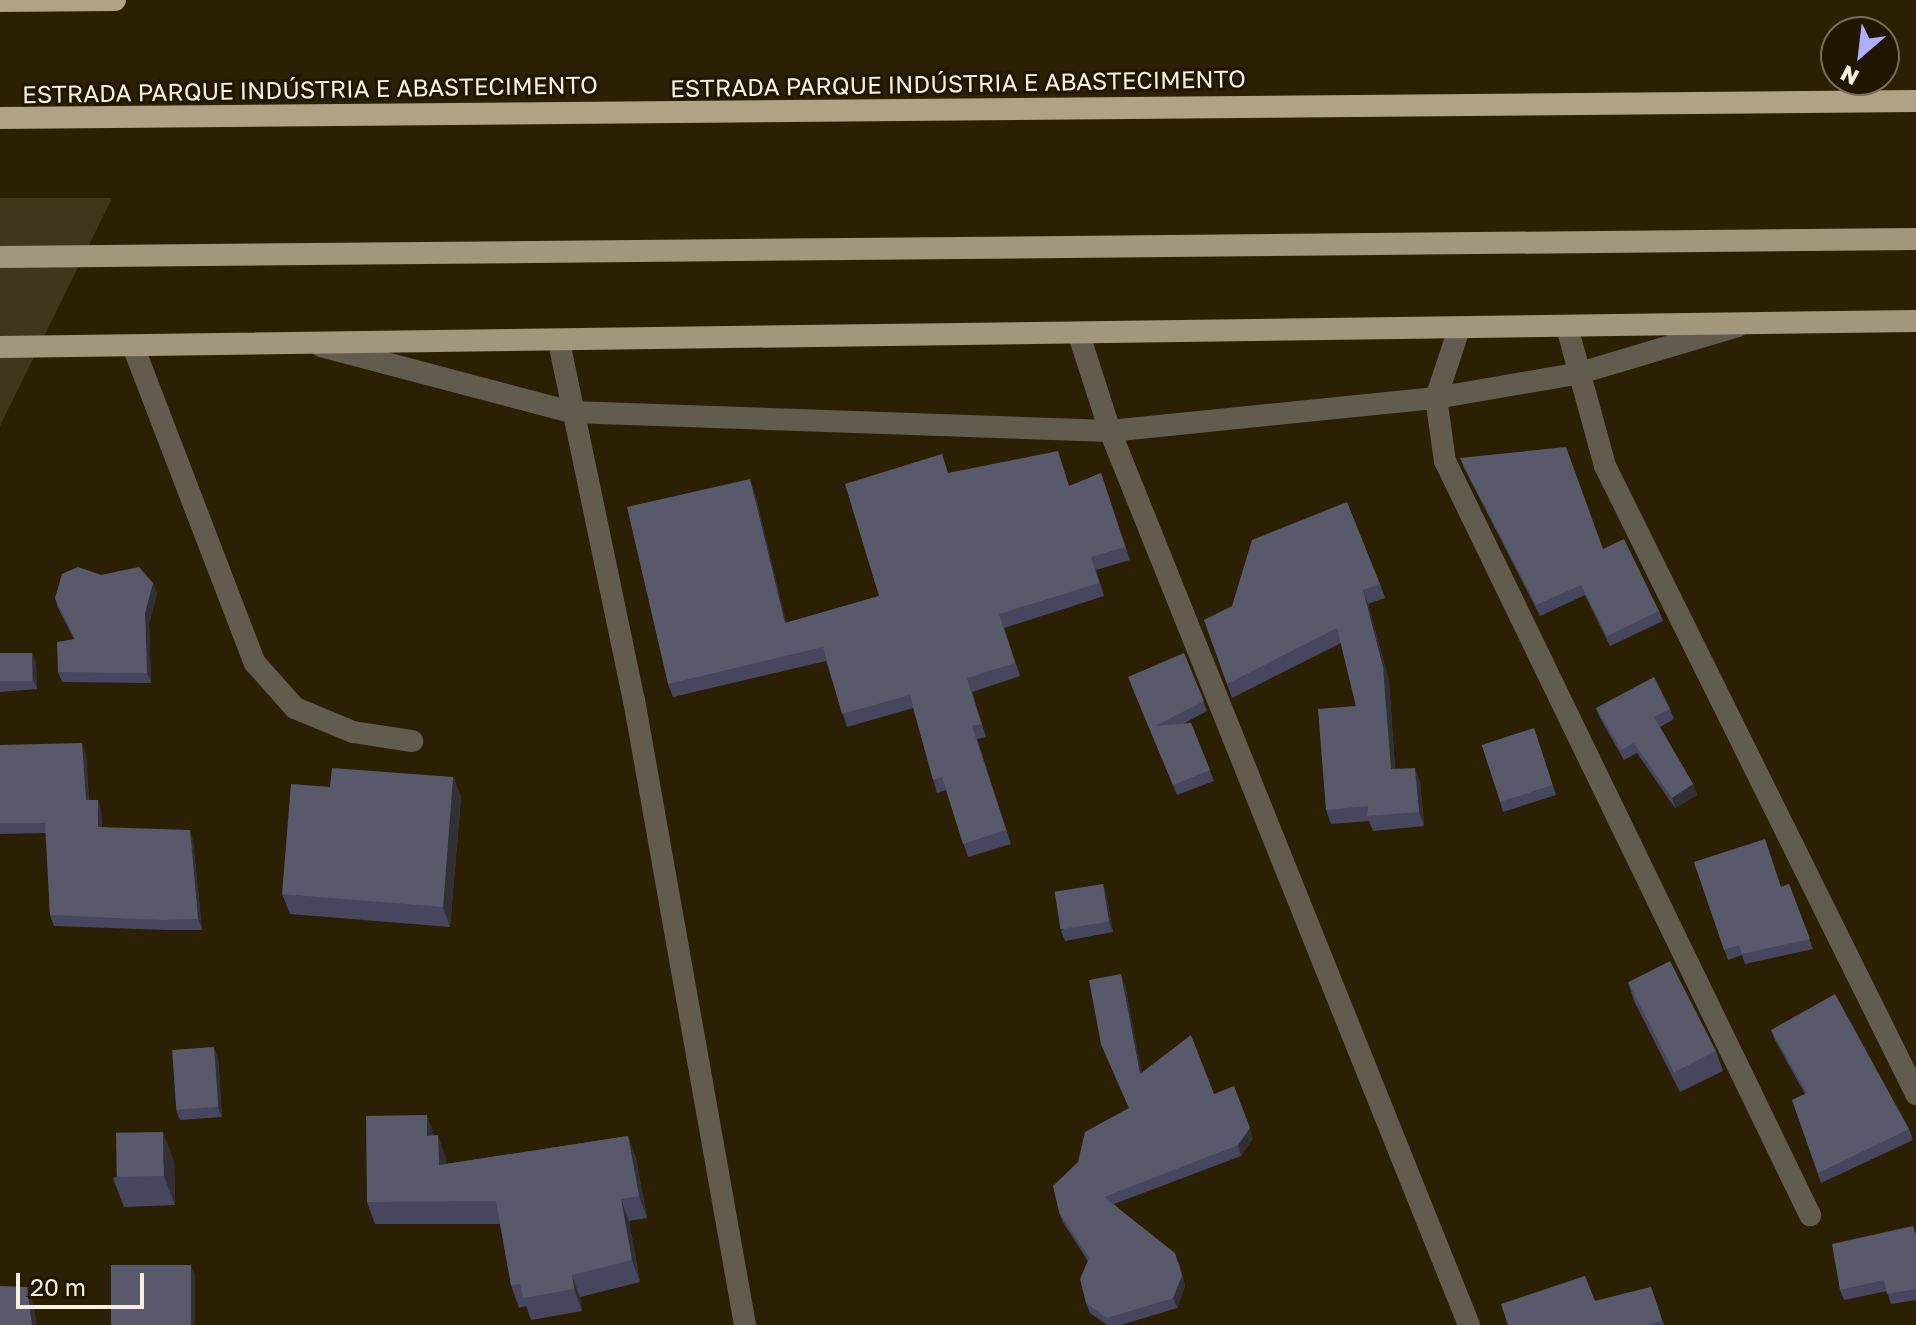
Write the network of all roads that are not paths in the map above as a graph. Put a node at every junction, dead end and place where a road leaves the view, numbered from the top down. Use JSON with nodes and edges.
{"nodes":[{"id":1,"x":115,"y":0,"type":"edge"},
{"id":2,"x":0,"y":1,"type":"edge"},
{"id":3,"x":1916,"y":101,"type":"edge"},
{"id":4,"x":0,"y":118,"type":"edge"},
{"id":5,"x":1916,"y":239,"type":"edge"},
{"id":6,"x":0,"y":257,"type":"edge"},
{"id":7,"x":1916,"y":321,"type":"edge"},
{"id":8,"x":1744,"y":324,"type":"junction"},
{"id":9,"x":1567,"y":327,"type":"junction"},
{"id":10,"x":1459,"y":329,"type":"junction"},
{"id":11,"x":1080,"y":338,"type":"junction"},
{"id":12,"x":559,"y":342,"type":"junction"},
{"id":13,"x":316,"y":344,"type":"junction"},
{"id":14,"x":133,"y":346,"type":"junction"},
{"id":15,"x":0,"y":347,"type":"edge"},
{"id":16,"x":1580,"y":373,"type":"junction"},
{"id":17,"x":1436,"y":398,"type":"junction"},
{"id":18,"x":571,"y":412,"type":"junction"},
{"id":19,"x":1110,"y":431,"type":"junction"},
{"id":20,"x":412,"y":741,"type":"dead end"},
{"id":21,"x":1916,"y":1094,"type":"edge"},
{"id":22,"x":1810,"y":1215,"type":"dead end"},
{"id":23,"x":745,"y":1325,"type":"edge"},
{"id":24,"x":1469,"y":1325,"type":"edge"}],
"edges":[{"from":1,"to":2,"type":"highway"},
{"from":3,"to":4,"type":"highway","name":"ESTRADA PARQUE INDÚSTRIA E ABASTECIMENTO"},
{"from":5,"to":6,"type":"main road"},
{"from":7,"to":8,"type":"main road"},
{"from":8,"to":9,"type":"main road"},
{"from":8,"to":16,"type":"street"},
{"from":9,"to":10,"type":"main road"},
{"from":9,"to":16,"type":"street"},
{"from":10,"to":11,"type":"main road"},
{"from":10,"to":17,"type":"street"},
{"from":11,"to":12,"type":"main road"},
{"from":11,"to":19,"type":"street"},
{"from":12,"to":13,"type":"main road"},
{"from":12,"to":18,"type":"street"},
{"from":13,"to":14,"type":"main road"},
{"from":13,"to":18,"type":"street"},
{"from":14,"to":15,"type":"main road"},
{"from":14,"to":20,"type":"street"},
{"from":16,"to":17,"type":"street"},
{"from":16,"to":21,"type":"street"},
{"from":17,"to":19,"type":"street"},
{"from":17,"to":22,"type":"street"},
{"from":18,"to":19,"type":"street"},
{"from":18,"to":23,"type":"street"},
{"from":19,"to":24,"type":"street"}]}
